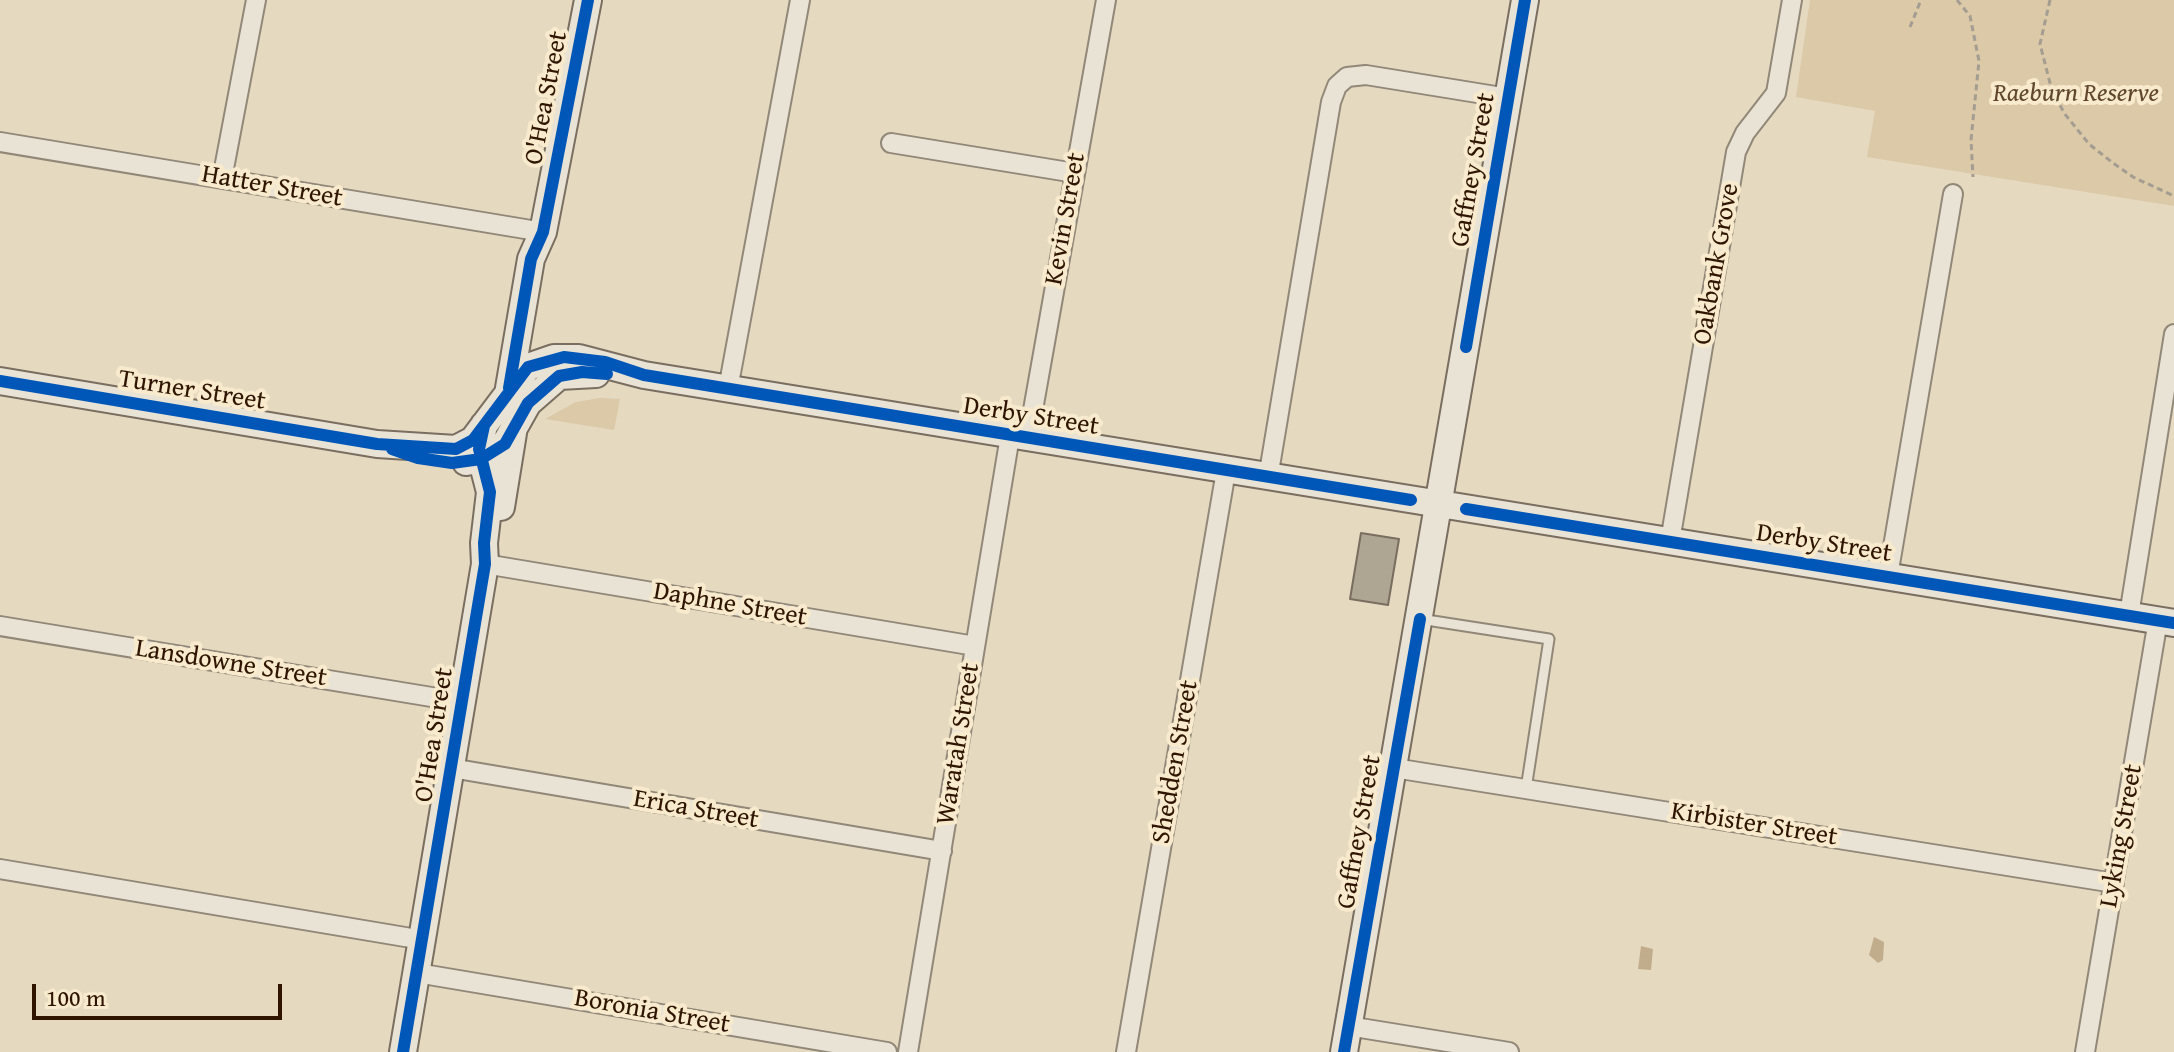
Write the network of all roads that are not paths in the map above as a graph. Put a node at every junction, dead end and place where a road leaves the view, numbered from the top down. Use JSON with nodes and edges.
{"nodes":[{"id":1,"x":256,"y":0,"type":"edge"},
{"id":2,"x":588,"y":0,"type":"edge"},
{"id":3,"x":800,"y":0,"type":"edge"},
{"id":4,"x":1106,"y":0,"type":"edge"},
{"id":5,"x":1525,"y":0,"type":"edge"},
{"id":6,"x":1792,"y":0,"type":"edge"},
{"id":7,"x":1508,"y":98,"type":"junction"},
{"id":8,"x":0,"y":142,"type":"edge"},
{"id":9,"x":891,"y":143,"type":"dead end"},
{"id":10,"x":1075,"y":173,"type":"junction"},
{"id":11,"x":222,"y":179,"type":"junction"},
{"id":12,"x":1953,"y":194,"type":"dead end"},
{"id":13,"x":543,"y":232,"type":"junction"},
{"id":14,"x":2174,"y":334,"type":"edge"},
{"id":15,"x":538,"y":361,"type":"junction"},
{"id":16,"x":644,"y":375,"type":"junction"},
{"id":17,"x":0,"y":381,"type":"edge"},
{"id":18,"x":728,"y":389,"type":"junction"},
{"id":19,"x":518,"y":398,"type":"junction"},
{"id":20,"x":484,"y":425,"type":"junction"},
{"id":21,"x":513,"y":433,"type":"junction"},
{"id":22,"x":1019,"y":437,"type":"junction"},
{"id":23,"x":377,"y":444,"type":"junction"},
{"id":24,"x":481,"y":459,"type":"junction"},
{"id":25,"x":1226,"y":471,"type":"junction"},
{"id":26,"x":1268,"y":478,"type":"junction"},
{"id":27,"x":1438,"y":505,"type":"junction"},
{"id":28,"x":1670,"y":541,"type":"junction"},
{"id":29,"x":485,"y":564,"type":"junction"},
{"id":30,"x":1888,"y":576,"type":"junction"},
{"id":31,"x":2129,"y":615,"type":"junction"},
{"id":32,"x":1420,"y":619,"type":"junction"},
{"id":33,"x":2166,"y":622,"type":"edge"},
{"id":34,"x":0,"y":626,"type":"edge"},
{"id":35,"x":975,"y":646,"type":"junction"},
{"id":36,"x":462,"y":702,"type":"junction"},
{"id":37,"x":451,"y":768,"type":"junction"},
{"id":38,"x":1394,"y":768,"type":"junction"},
{"id":39,"x":1526,"y":789,"type":"junction"},
{"id":40,"x":942,"y":851,"type":"junction"},
{"id":41,"x":0,"y":869,"type":"edge"},
{"id":42,"x":2114,"y":883,"type":"junction"},
{"id":43,"x":423,"y":940,"type":"junction"},
{"id":44,"x":417,"y":973,"type":"junction"},
{"id":45,"x":1346,"y":1039,"type":"edge"},
{"id":46,"x":403,"y":1052,"type":"edge"},
{"id":47,"x":887,"y":1052,"type":"edge"},
{"id":48,"x":908,"y":1052,"type":"edge"},
{"id":49,"x":1126,"y":1052,"type":"edge"},
{"id":50,"x":1509,"y":1052,"type":"edge"},
{"id":51,"x":2085,"y":1052,"type":"edge"}],
"edges":[{"from":1,"to":11,"type":"street"},
{"from":2,"to":13,"type":"street","name":"O'Hea Street"},
{"from":3,"to":18,"type":"street"},
{"from":4,"to":10,"type":"street","name":"Kevin Street"},
{"from":5,"to":7,"type":"street","name":"Gaffney Street"},
{"from":6,"to":28,"type":"street","name":"Oakbank Grove"},
{"from":7,"to":26,"type":"street"},
{"from":7,"to":27,"type":"street","name":"Gaffney Street"},
{"from":8,"to":11,"type":"street","name":"Hatter Street"},
{"from":9,"to":10,"type":"street"},
{"from":10,"to":22,"type":"street","name":"Kevin Street"},
{"from":11,"to":13,"type":"street","name":"Hatter Street"},
{"from":12,"to":30,"type":"street"},
{"from":13,"to":15,"type":"street","name":"O'Hea Street"},
{"from":13,"to":19,"type":"street","name":"O'Hea Street"},
{"from":14,"to":31,"type":"street"},
{"from":15,"to":16,"type":"street","name":"Derby Street"},
{"from":15,"to":19,"type":"street","name":"O'Hea Street"},
{"from":16,"to":18,"type":"street","name":"Derby Street"},
{"from":16,"to":19,"type":"street","name":"Derby Street"},
{"from":17,"to":23,"type":"street","name":"Turner Street"},
{"from":18,"to":22,"type":"street","name":"Derby Street"},
{"from":19,"to":20,"type":"street","name":"Turner Street"},
{"from":19,"to":21,"type":"street","name":"Derby Street"},
{"from":20,"to":23,"type":"street","name":"Turner Street"},
{"from":20,"to":24,"type":"street","name":"O'Hea Street"},
{"from":21,"to":24,"type":"street"},
{"from":21,"to":29,"type":"street","name":"O'Hea Street"},
{"from":22,"to":25,"type":"street","name":"Derby Street"},
{"from":22,"to":35,"type":"street","name":"Waratah Street"},
{"from":23,"to":24,"type":"street","name":"Turner Street"},
{"from":24,"to":29,"type":"street","name":"O'Hea Street"},
{"from":25,"to":26,"type":"street","name":"Derby Street"},
{"from":25,"to":49,"type":"street","name":"Shedden Street"},
{"from":26,"to":27,"type":"street","name":"Derby Street"},
{"from":27,"to":28,"type":"street","name":"Derby Street"},
{"from":27,"to":32,"type":"street","name":"Gaffney Street"},
{"from":28,"to":30,"type":"street","name":"Derby Street"},
{"from":29,"to":35,"type":"street","name":"Daphne Street"},
{"from":29,"to":36,"type":"street","name":"O'Hea Street"},
{"from":30,"to":31,"type":"street","name":"Derby Street"},
{"from":31,"to":33,"type":"street","name":"Derby Street"},
{"from":32,"to":38,"type":"street","name":"Gaffney Street"},
{"from":32,"to":39,"type":"lane"},
{"from":33,"to":42,"type":"street","name":"Lyking Street"},
{"from":34,"to":36,"type":"street","name":"Lansdowne Street"},
{"from":35,"to":40,"type":"street","name":"Waratah Street"},
{"from":36,"to":37,"type":"street","name":"O'Hea Street"},
{"from":37,"to":40,"type":"street","name":"Erica Street"},
{"from":37,"to":43,"type":"street","name":"O'Hea Street"},
{"from":38,"to":39,"type":"street","name":"Kirbister Street"},
{"from":38,"to":45,"type":"street","name":"Gaffney Street"},
{"from":39,"to":42,"type":"street","name":"Kirbister Street"},
{"from":40,"to":48,"type":"street","name":"Waratah Street"},
{"from":41,"to":43,"type":"street"},
{"from":42,"to":51,"type":"street","name":"Lyking Street"},
{"from":43,"to":44,"type":"street","name":"O'Hea Street"},
{"from":44,"to":46,"type":"street","name":"O'Hea Street"},
{"from":44,"to":47,"type":"street","name":"Boronia Street"},
{"from":45,"to":50,"type":"street"}]}
